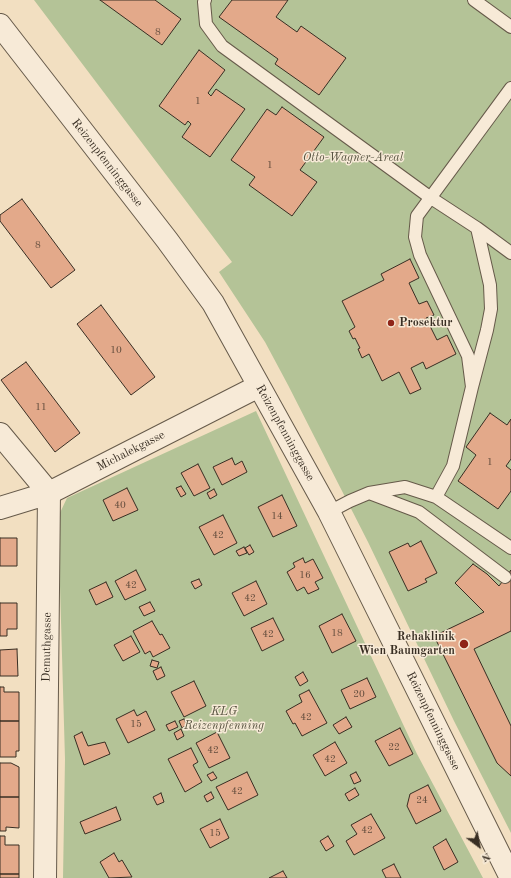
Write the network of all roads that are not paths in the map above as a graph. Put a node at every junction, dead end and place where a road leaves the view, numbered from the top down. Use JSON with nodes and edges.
{"nodes":[{"id":1,"x":206,"y":0,"type":"edge"},
{"id":2,"x":474,"y":0,"type":"edge"},
{"id":3,"x":0,"y":25,"type":"edge"},
{"id":4,"x":511,"y":27,"type":"edge"},
{"id":5,"x":511,"y":88,"type":"edge"},
{"id":6,"x":432,"y":198,"type":"junction"},
{"id":7,"x":477,"y":228,"type":"junction"},
{"id":8,"x":511,"y":253,"type":"edge"},
{"id":9,"x":259,"y":386,"type":"junction"},
{"id":10,"x":472,"y":387,"type":"junction"},
{"id":11,"x":0,"y":434,"type":"edge"},
{"id":12,"x":49,"y":493,"type":"junction"},
{"id":13,"x":369,"y":493,"type":"junction"},
{"id":14,"x":436,"y":497,"type":"junction"},
{"id":15,"x":0,"y":508,"type":"edge"},
{"id":16,"x":329,"y":512,"type":"junction"},
{"id":17,"x":511,"y":548,"type":"edge"},
{"id":18,"x":505,"y":577,"type":"dead end"},
{"id":19,"x":45,"y":878,"type":"edge"},
{"id":20,"x":511,"y":878,"type":"edge"}],
"edges":[{"from":1,"to":6,"type":"lane"},
{"from":2,"to":4,"type":"lane"},
{"from":3,"to":9,"type":"street","name":"Reizenpfenninggasse"},
{"from":5,"to":6,"type":"lane"},
{"from":6,"to":7,"type":"lane"},
{"from":6,"to":10,"type":"lane"},
{"from":7,"to":8,"type":"lane"},
{"from":7,"to":10,"type":"lane"},
{"from":9,"to":12,"type":"street","name":"Michalekgasse"},
{"from":9,"to":16,"type":"street","name":"Reizenpfenninggasse"},
{"from":10,"to":14,"type":"lane"},
{"from":11,"to":12,"type":"street"},
{"from":12,"to":15,"type":"street","name":"Michalekgasse"},
{"from":12,"to":19,"type":"street","name":"Demuthgasse"},
{"from":13,"to":14,"type":"lane"},
{"from":13,"to":16,"type":"lane"},
{"from":13,"to":18,"type":"lane"},
{"from":14,"to":17,"type":"lane"},
{"from":16,"to":20,"type":"street","name":"Reizenpfenninggasse"}]}
